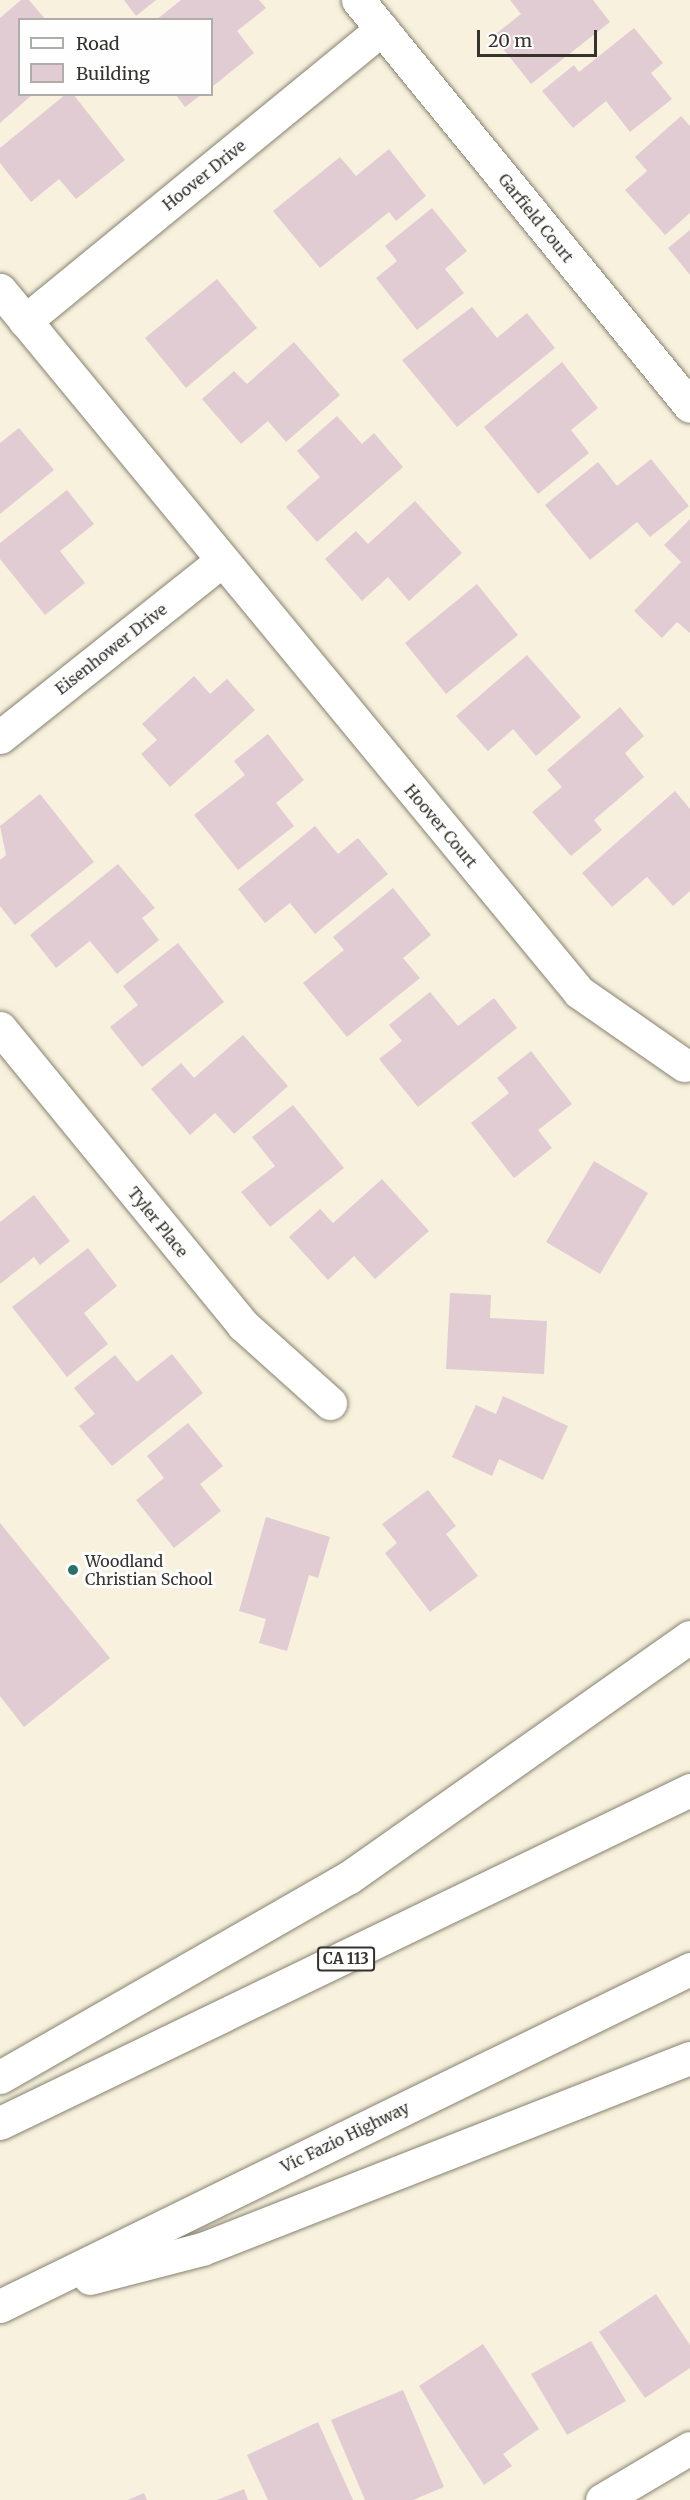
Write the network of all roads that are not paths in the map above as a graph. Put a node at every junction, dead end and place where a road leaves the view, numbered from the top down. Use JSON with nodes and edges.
{"nodes":[{"id":1,"x":358,"y":0,"type":"edge"},
{"id":2,"x":382,"y":30,"type":"junction"},
{"id":3,"x":0,"y":290,"type":"edge"},
{"id":4,"x":25,"y":321,"type":"junction"},
{"id":5,"x":690,"y":406,"type":"edge"},
{"id":6,"x":221,"y":561,"type":"junction"},
{"id":7,"x":0,"y":737,"type":"edge"},
{"id":8,"x":0,"y":1028,"type":"edge"},
{"id":9,"x":684,"y":1065,"type":"dead end"},
{"id":10,"x":330,"y":1403,"type":"dead end"},
{"id":11,"x":690,"y":1637,"type":"edge"},
{"id":12,"x":690,"y":1790,"type":"edge"},
{"id":13,"x":690,"y":1969,"type":"edge"},
{"id":14,"x":690,"y":2058,"type":"edge"},
{"id":15,"x":0,"y":2077,"type":"edge"},
{"id":16,"x":0,"y":2123,"type":"edge"},
{"id":17,"x":14,"y":2300,"type":"edge"},
{"id":18,"x":690,"y":2448,"type":"edge"},
{"id":19,"x":602,"y":2500,"type":"edge"}],
"edges":[{"from":1,"to":2,"type":"main road","name":"Garfield Court"},
{"from":2,"to":4,"type":"main road","name":"Hoover Drive"},
{"from":2,"to":5,"type":"main road","name":"Garfield Court"},
{"from":3,"to":4,"type":"main road"},
{"from":4,"to":6,"type":"main road"},
{"from":6,"to":7,"type":"main road","name":"Eisenhower Drive"},
{"from":6,"to":9,"type":"main road","name":"Hoover Court"},
{"from":8,"to":10,"type":"main road","name":"Tyler Place"},
{"from":11,"to":15,"type":"main road"},
{"from":12,"to":16,"type":"main road","number":"CA 113"},
{"from":13,"to":17,"type":"main road","name":"Vic Fazio Highway"},
{"from":14,"to":17,"type":"main road"},
{"from":18,"to":19,"type":"main road"}]}
